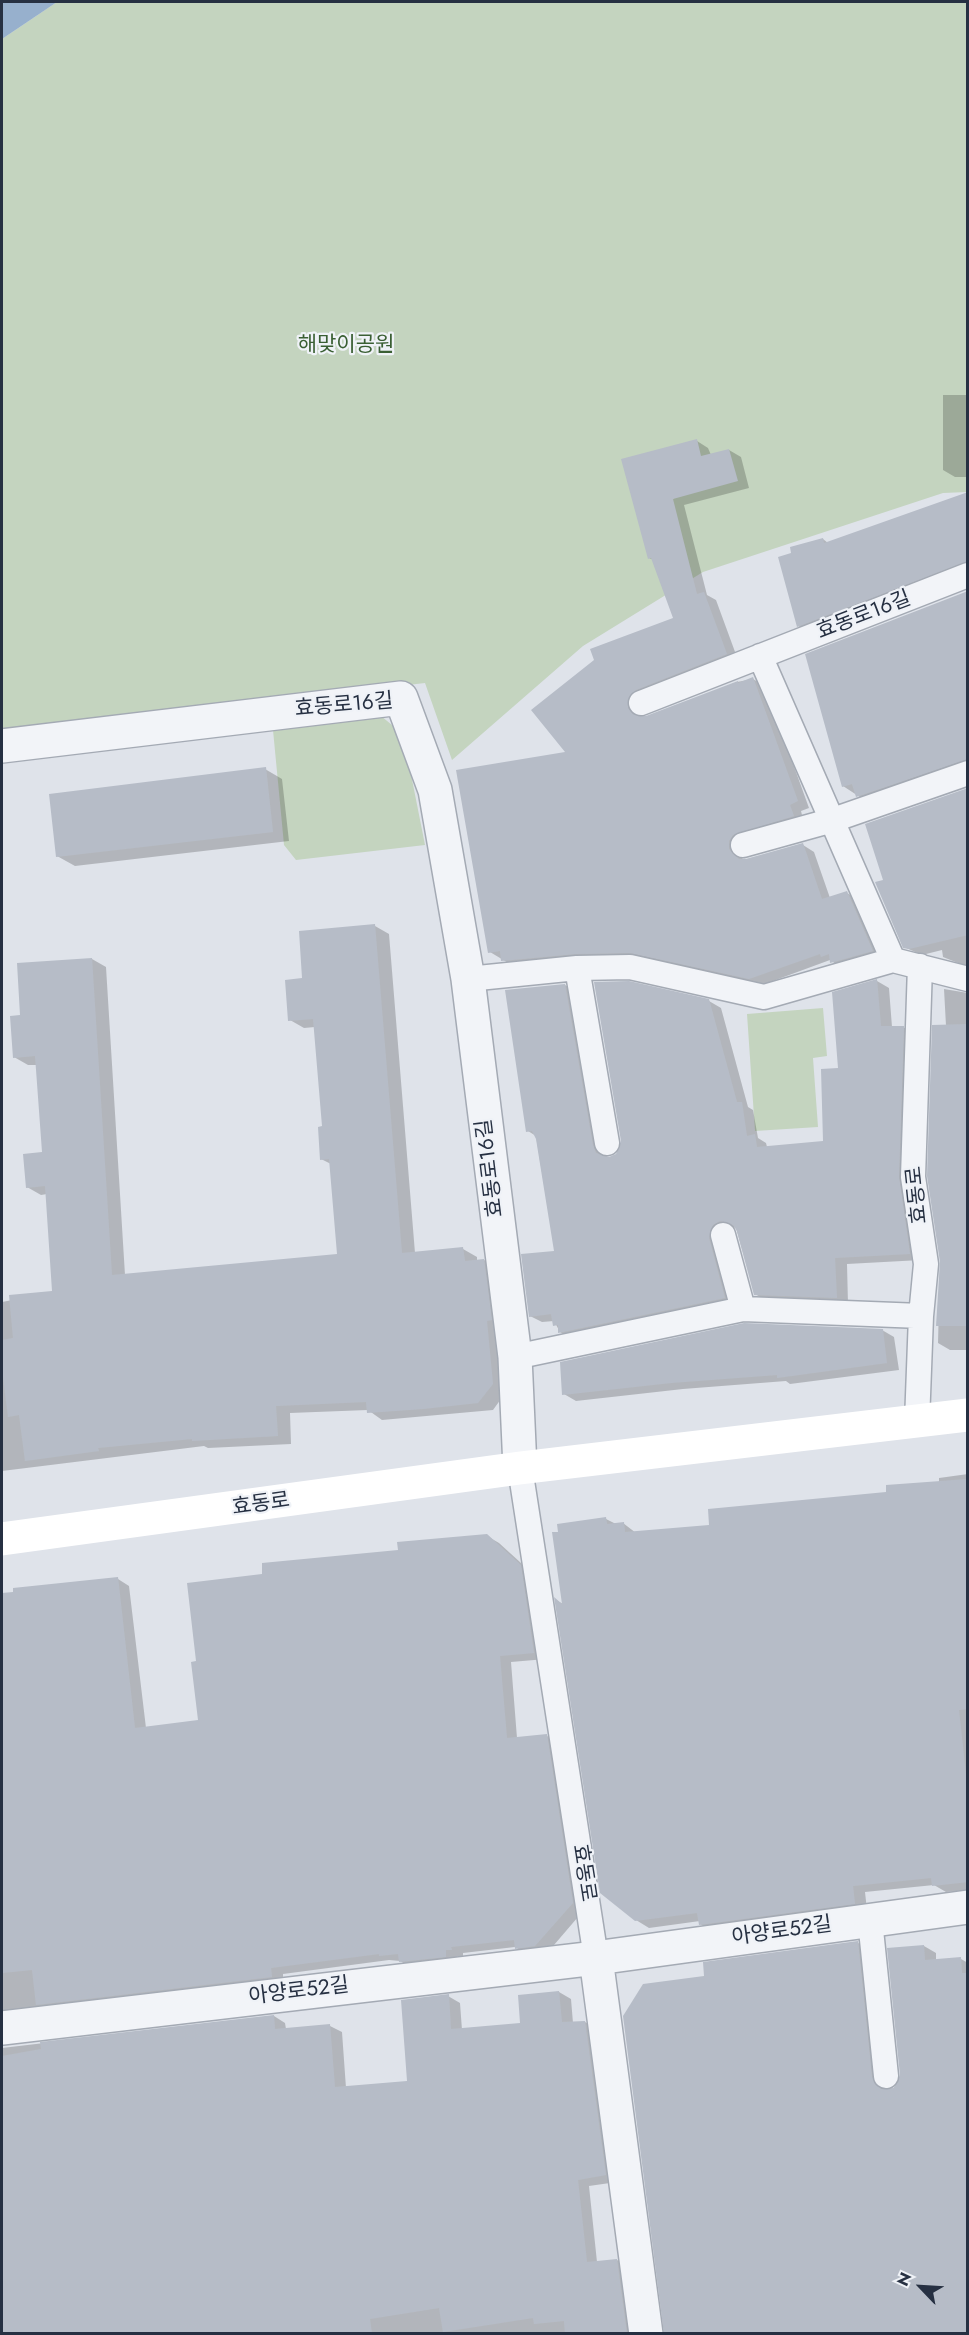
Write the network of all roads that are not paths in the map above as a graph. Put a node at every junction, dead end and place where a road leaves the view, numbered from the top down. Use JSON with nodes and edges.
{"nodes":[{"id":1,"x":968,"y":576,"type":"edge"},
{"id":2,"x":760,"y":656,"type":"junction"},
{"id":3,"x":641,"y":704,"type":"dead end"},
{"id":4,"x":2,"y":746,"type":"edge"},
{"id":5,"x":968,"y":773,"type":"edge"},
{"id":6,"x":833,"y":820,"type":"junction"},
{"id":7,"x":743,"y":845,"type":"dead end"},
{"id":8,"x":893,"y":960,"type":"junction"},
{"id":9,"x":920,"y":966,"type":"junction"},
{"id":10,"x":577,"y":968,"type":"junction"},
{"id":11,"x":468,"y":979,"type":"junction"},
{"id":12,"x":968,"y":979,"type":"edge"},
{"id":13,"x":607,"y":1143,"type":"dead end"},
{"id":14,"x":723,"y":1235,"type":"dead end"},
{"id":15,"x":743,"y":1309,"type":"junction"},
{"id":16,"x":921,"y":1316,"type":"junction"},
{"id":17,"x":515,"y":1358,"type":"junction"},
{"id":18,"x":968,"y":1415,"type":"edge"},
{"id":19,"x":917,"y":1422,"type":"junction"},
{"id":20,"x":520,"y":1468,"type":"junction"},
{"id":21,"x":2,"y":1539,"type":"edge"},
{"id":22,"x":968,"y":1908,"type":"edge"},
{"id":23,"x":870,"y":1920,"type":"junction"},
{"id":24,"x":596,"y":1958,"type":"junction"},
{"id":25,"x":2,"y":2028,"type":"edge"},
{"id":26,"x":886,"y":2076,"type":"dead end"},
{"id":27,"x":646,"y":2334,"type":"edge"}],
"edges":[{"from":1,"to":2,"type":"lane","name":"효동로16길"},
{"from":2,"to":3,"type":"lane","name":"효동로16길"},
{"from":2,"to":6,"type":"lane"},
{"from":4,"to":11,"type":"street","name":"효동로16길"},
{"from":5,"to":6,"type":"lane"},
{"from":6,"to":7,"type":"lane"},
{"from":6,"to":8,"type":"lane"},
{"from":8,"to":9,"type":"lane"},
{"from":8,"to":10,"type":"lane"},
{"from":9,"to":12,"type":"lane"},
{"from":9,"to":16,"type":"lane","name":"효동로"},
{"from":10,"to":11,"type":"lane"},
{"from":10,"to":13,"type":"lane"},
{"from":11,"to":17,"type":"street","name":"효동로16길"},
{"from":14,"to":15,"type":"lane"},
{"from":15,"to":16,"type":"lane"},
{"from":15,"to":17,"type":"lane"},
{"from":16,"to":19,"type":"lane","name":"효동로"},
{"from":17,"to":20,"type":"street","name":"효동로16길"},
{"from":18,"to":19,"type":"main road","name":"효동로"},
{"from":19,"to":20,"type":"main road","name":"효동로"},
{"from":20,"to":21,"type":"main road","name":"효동로"},
{"from":20,"to":24,"type":"lane","name":"효동로"},
{"from":22,"to":23,"type":"street","name":"아양로52길"},
{"from":23,"to":24,"type":"street","name":"아양로52길"},
{"from":23,"to":26,"type":"lane"},
{"from":24,"to":25,"type":"street","name":"아양로52길"},
{"from":24,"to":27,"type":"street"}]}
